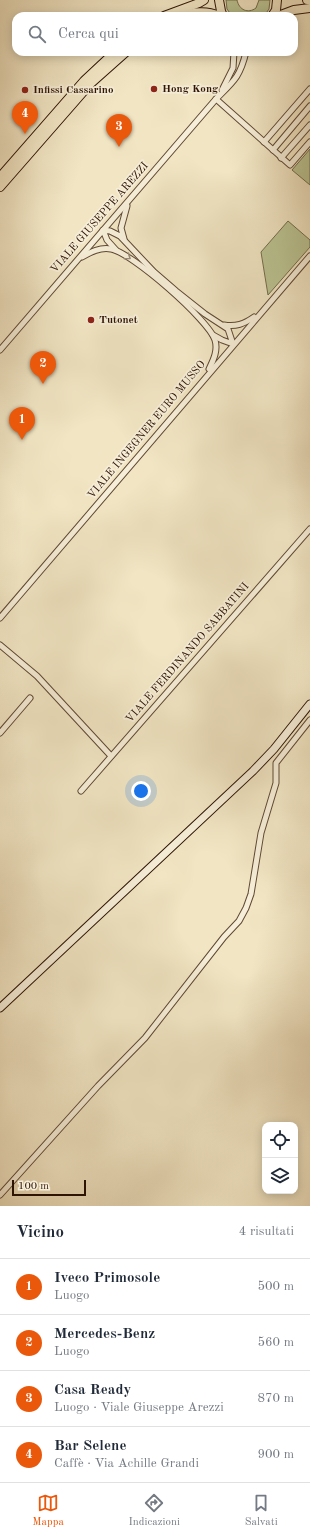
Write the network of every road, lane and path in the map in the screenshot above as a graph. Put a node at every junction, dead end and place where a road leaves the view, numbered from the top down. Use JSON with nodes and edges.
{"nodes":[{"id":1,"x":204,"y":0,"type":"edge"},
{"id":2,"x":218,"y":0,"type":"edge"},
{"id":3,"x":277,"y":0,"type":"edge"},
{"id":4,"x":307,"y":0,"type":"edge"},
{"id":5,"x":310,"y":0,"type":"edge"},
{"id":6,"x":310,"y":8,"type":"edge"},
{"id":7,"x":175,"y":12,"type":"edge"},
{"id":8,"x":221,"y":12,"type":"edge"},
{"id":9,"x":275,"y":12,"type":"edge"},
{"id":10,"x":289,"y":12,"type":"edge"},
{"id":11,"x":111,"y":56,"type":"edge"},
{"id":12,"x":122,"y":56,"type":"edge"},
{"id":13,"x":234,"y":56,"type":"edge"},
{"id":14,"x":245,"y":56,"type":"edge"},
{"id":15,"x":310,"y":89,"type":"edge"},
{"id":16,"x":216,"y":99,"type":"junction"},
{"id":17,"x":310,"y":106,"type":"edge"},
{"id":18,"x":310,"y":125,"type":"edge"},
{"id":19,"x":264,"y":142,"type":"junction"},
{"id":20,"x":310,"y":142,"type":"edge"},
{"id":21,"x":273,"y":150,"type":"junction"},
{"id":22,"x":282,"y":158,"type":"junction"},
{"id":23,"x":0,"y":177,"type":"edge"},
{"id":24,"x":0,"y":188,"type":"edge"},
{"id":25,"x":129,"y":200,"type":"junction"},
{"id":26,"x":103,"y":230,"type":"junction"},
{"id":27,"x":124,"y":240,"type":"junction"},
{"id":28,"x":116,"y":250,"type":"junction"},
{"id":29,"x":310,"y":256,"type":"edge"},
{"id":30,"x":79,"y":258,"type":"junction"},
{"id":31,"x":261,"y":312,"type":"junction"},
{"id":32,"x":223,"y":325,"type":"junction"},
{"id":33,"x":213,"y":335,"type":"junction"},
{"id":34,"x":233,"y":344,"type":"junction"},
{"id":35,"x":0,"y":350,"type":"edge"},
{"id":36,"x":207,"y":375,"type":"junction"},
{"id":37,"x":310,"y":528,"type":"edge"},
{"id":38,"x":1,"y":616,"type":"edge"},
{"id":39,"x":0,"y":645,"type":"edge"},
{"id":40,"x":30,"y":698,"type":"dead end"},
{"id":41,"x":310,"y":704,"type":"edge"},
{"id":42,"x":310,"y":720,"type":"edge"},
{"id":43,"x":0,"y":733,"type":"edge"},
{"id":44,"x":111,"y":756,"type":"junction"},
{"id":45,"x":80,"y":791,"type":"dead end"},
{"id":46,"x":0,"y":1008,"type":"edge"},
{"id":47,"x":0,"y":1195,"type":"edge"}],
"edges":[{"from":1,"to":7,"type":"main road"},
{"from":2,"to":8,"type":"main road"},
{"from":3,"to":9,"type":"main road"},
{"from":4,"to":5,"type":"main road"},
{"from":6,"to":10,"type":"main road"},
{"from":11,"to":23,"type":"main road"},
{"from":12,"to":24,"type":"main road"},
{"from":13,"to":16,"type":"street"},
{"from":14,"to":16,"type":"street"},
{"from":15,"to":19,"type":"street"},
{"from":16,"to":19,"type":"street"},
{"from":16,"to":25,"type":"street","name":"VIALE GIUSEPPE AREZZI"},
{"from":17,"to":21,"type":"street"},
{"from":18,"to":22,"type":"street"},
{"from":19,"to":21,"type":"street"},
{"from":20,"to":22,"type":"street"},
{"from":21,"to":22,"type":"street"},
{"from":25,"to":26,"type":"street","name":"VIALE GIUSEPPE AREZZI"},
{"from":25,"to":27,"type":"street"},
{"from":26,"to":27,"type":"street"},
{"from":26,"to":28,"type":"street"},
{"from":26,"to":30,"type":"street","name":"VIALE GIUSEPPE AREZZI"},
{"from":27,"to":32,"type":"street"},
{"from":28,"to":30,"type":"street"},
{"from":28,"to":33,"type":"street","one_way":true},
{"from":29,"to":31,"type":"street","name":"VIALE INGEGNER EURO MUSSO"},
{"from":30,"to":35,"type":"street","name":"VIALE GIUSEPPE AREZZI"},
{"from":31,"to":32,"type":"street"},
{"from":31,"to":34,"type":"street","name":"VIALE INGEGNER EURO MUSSO"},
{"from":32,"to":34,"type":"street"},
{"from":33,"to":34,"type":"street"},
{"from":33,"to":36,"type":"street"},
{"from":34,"to":36,"type":"street","name":"VIALE INGEGNER EURO MUSSO"},
{"from":36,"to":38,"type":"street","name":"VIALE INGEGNER EURO MUSSO"},
{"from":37,"to":44,"type":"street","name":"VIALE FERDINANDO SABBATINI"},
{"from":39,"to":44,"type":"street"},
{"from":40,"to":43,"type":"street"},
{"from":41,"to":46,"type":"street"},
{"from":42,"to":47,"type":"street"},
{"from":44,"to":45,"type":"street","name":"VIALE FERDINANDO SABBATINI"}]}
